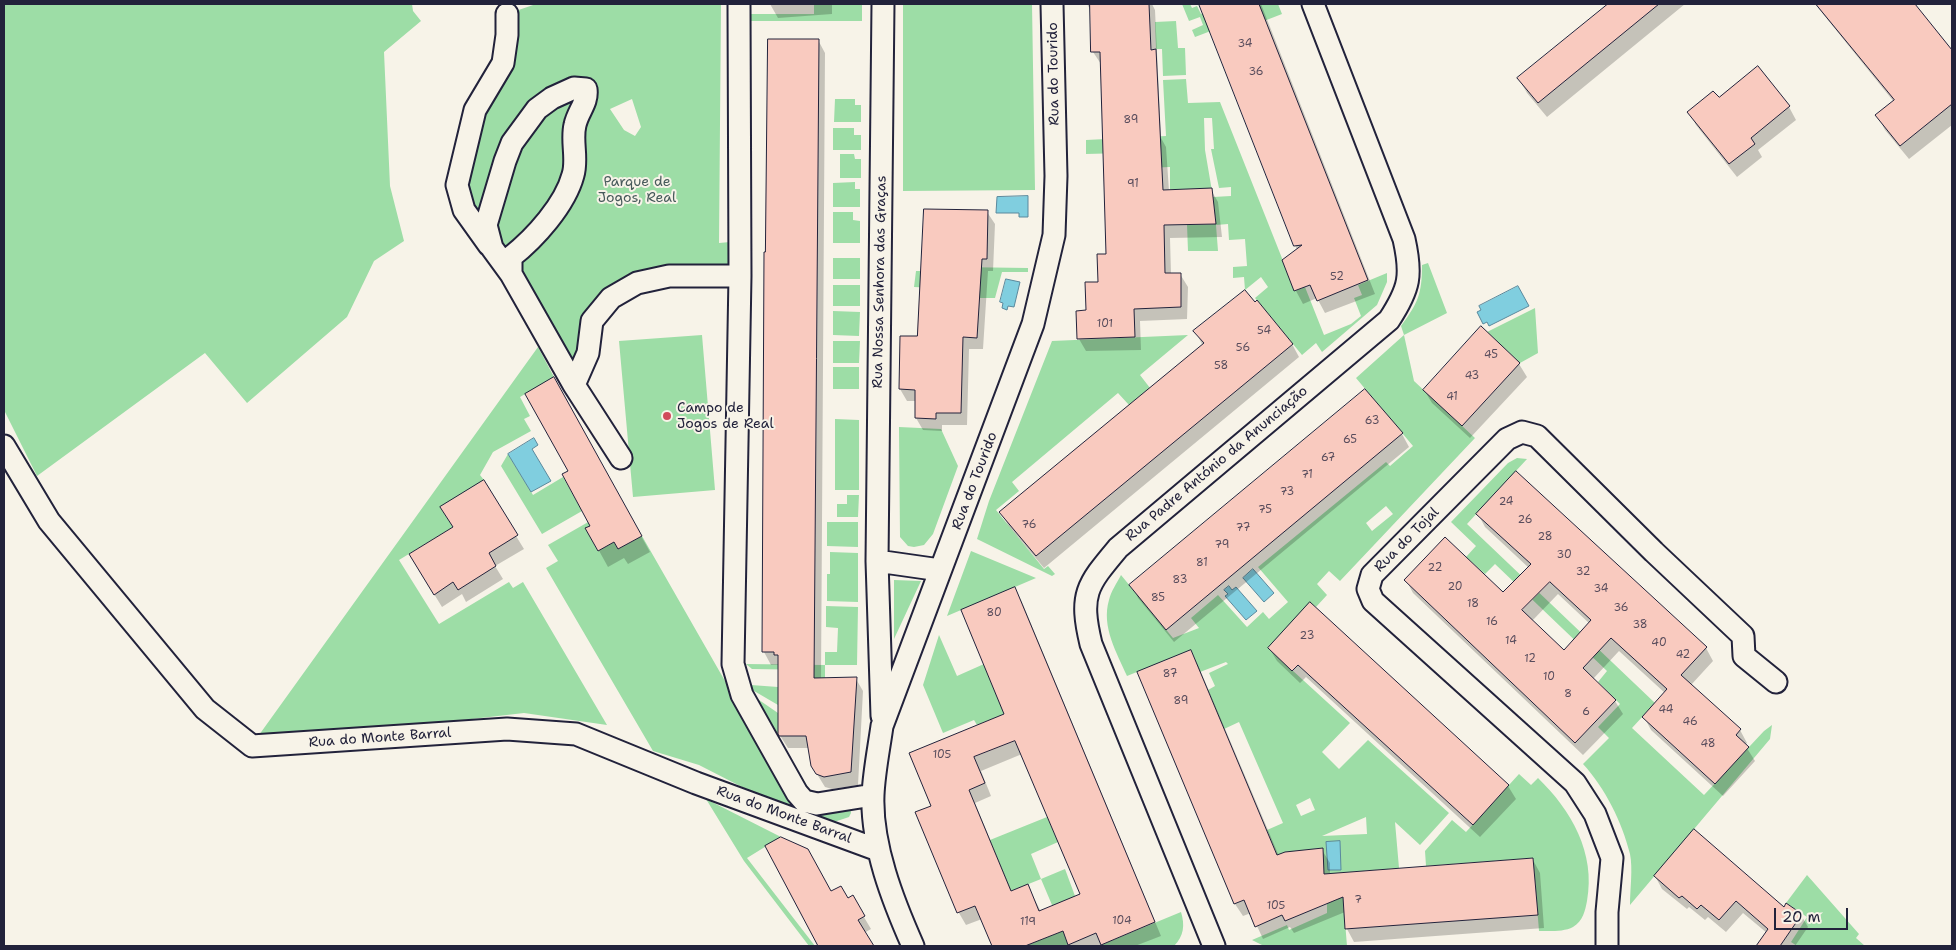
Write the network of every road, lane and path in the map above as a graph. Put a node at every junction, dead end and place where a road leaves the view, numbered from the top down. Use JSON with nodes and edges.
{"nodes":[{"id":1,"x":739,"y":4,"type":"edge"},
{"id":2,"x":882,"y":4,"type":"edge"},
{"id":3,"x":1052,"y":4,"type":"edge"},
{"id":4,"x":1312,"y":4,"type":"edge"},
{"id":5,"x":507,"y":14,"type":"dead end"},
{"id":6,"x":492,"y":248,"type":"junction"},
{"id":7,"x":511,"y":274,"type":"junction"},
{"id":8,"x":740,"y":276,"type":"junction"},
{"id":9,"x":574,"y":385,"type":"junction"},
{"id":10,"x":4,"y":446,"type":"edge"},
{"id":11,"x":621,"y":458,"type":"dead end"},
{"id":12,"x":877,"y":561,"type":"junction"},
{"id":13,"x":940,"y":570,"type":"junction"},
{"id":14,"x":1776,"y":682,"type":"dead end"},
{"id":15,"x":882,"y":726,"type":"junction"},
{"id":16,"x":873,"y":795,"type":"junction"},
{"id":17,"x":878,"y":850,"type":"junction"},
{"id":18,"x":913,"y":946,"type":"edge"},
{"id":19,"x":1214,"y":946,"type":"edge"},
{"id":20,"x":1607,"y":946,"type":"edge"}],
"edges":[{"from":1,"to":8,"type":"street"},
{"from":2,"to":12,"type":"street","name":"Rua Nossa Senhora das Graças"},
{"from":3,"to":13,"type":"street","name":"Rua do Tourido"},
{"from":4,"to":19,"type":"street","name":"Rua Padre António da Anunciação"},
{"from":5,"to":6,"type":"street"},
{"from":6,"to":7,"type":"street"},
{"from":6,"to":7,"type":"street"},
{"from":7,"to":9,"type":"street"},
{"from":8,"to":9,"type":"street"},
{"from":8,"to":16,"type":"street"},
{"from":9,"to":11,"type":"street"},
{"from":10,"to":17,"type":"street","name":"Rua do Monte Barral"},
{"from":12,"to":13,"type":"street"},
{"from":12,"to":15,"type":"street","name":"Rua Nossa Senhora das Graças"},
{"from":13,"to":15,"type":"street","name":"Rua do Tourido"},
{"from":14,"to":20,"type":"street","name":"Rua do Tojal"},
{"from":15,"to":16,"type":"street","name":"Rua do Tourido"},
{"from":16,"to":17,"type":"street","name":"Rua do Tourido"},
{"from":17,"to":18,"type":"street","name":"Rua do Tourido"}]}
